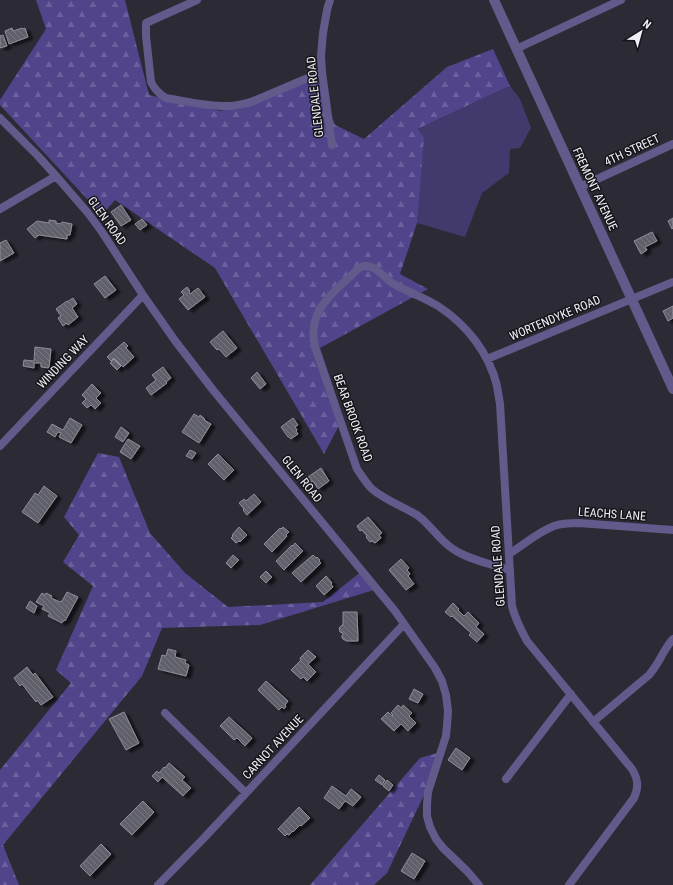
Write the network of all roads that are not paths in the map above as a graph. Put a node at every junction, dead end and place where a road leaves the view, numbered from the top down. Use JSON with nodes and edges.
{"nodes":[{"id":1,"x":197,"y":0,"type":"edge"},
{"id":2,"x":330,"y":0,"type":"edge"},
{"id":3,"x":494,"y":0,"type":"edge"},
{"id":4,"x":621,"y":0,"type":"edge"},
{"id":5,"x":516,"y":49,"type":"junction"},
{"id":6,"x":322,"y":72,"type":"junction"},
{"id":7,"x":0,"y":118,"type":"edge"},
{"id":8,"x":673,"y":144,"type":"edge"},
{"id":9,"x":332,"y":145,"type":"dead end"},
{"id":10,"x":56,"y":176,"type":"junction"},
{"id":11,"x":580,"y":188,"type":"junction"},
{"id":12,"x":0,"y":210,"type":"edge"},
{"id":13,"x":673,"y":282,"type":"edge"},
{"id":14,"x":411,"y":292,"type":"joint"},
{"id":15,"x":143,"y":295,"type":"junction"},
{"id":16,"x":632,"y":299,"type":"junction"},
{"id":17,"x":487,"y":359,"type":"junction"},
{"id":18,"x":673,"y":389,"type":"edge"},
{"id":19,"x":0,"y":446,"type":"edge"},
{"id":20,"x":673,"y":530,"type":"edge"},
{"id":21,"x":509,"y":554,"type":"junction"},
{"id":22,"x":510,"y":570,"type":"junction"},
{"id":23,"x":404,"y":624,"type":"junction"},
{"id":24,"x":673,"y":639,"type":"edge"},
{"id":25,"x":570,"y":694,"type":"junction"},
{"id":26,"x":166,"y":713,"type":"dead end"},
{"id":27,"x":593,"y":722,"type":"junction"},
{"id":28,"x":506,"y":779,"type":"dead end"},
{"id":29,"x":246,"y":793,"type":"junction"},
{"id":30,"x":158,"y":885,"type":"edge"},
{"id":31,"x":479,"y":885,"type":"edge"},
{"id":32,"x":569,"y":885,"type":"edge"}],
"edges":[{"from":1,"to":6,"type":"street"},
{"from":2,"to":6,"type":"street","name":"GLENDALE ROAD"},
{"from":3,"to":5,"type":"street","name":"FREMONT AVENUE"},
{"from":4,"to":5,"type":"street"},
{"from":5,"to":11,"type":"street","name":"FREMONT AVENUE"},
{"from":6,"to":9,"type":"street","name":"GLENDALE ROAD"},
{"from":7,"to":10,"type":"street","name":"GLEN ROAD"},
{"from":8,"to":11,"type":"street","name":"4TH STREET"},
{"from":10,"to":12,"type":"street"},
{"from":10,"to":15,"type":"street","name":"GLEN ROAD"},
{"from":11,"to":16,"type":"street","name":"FREMONT AVENUE"},
{"from":13,"to":16,"type":"street","name":"WORTENDYKE ROAD"},
{"from":14,"to":17,"type":"street","name":"GLENDALE ROAD"},
{"from":14,"to":22,"type":"street","name":"BEAR BROOK ROAD"},
{"from":15,"to":19,"type":"street","name":"WINDING WAY"},
{"from":15,"to":23,"type":"street","name":"GLEN ROAD"},
{"from":16,"to":17,"type":"street","name":"WORTENDYKE ROAD"},
{"from":16,"to":18,"type":"street","name":"FREMONT AVENUE"},
{"from":17,"to":21,"type":"street","name":"GLENDALE ROAD"},
{"from":20,"to":21,"type":"street","name":"LEACHS LANE"},
{"from":21,"to":22,"type":"street","name":"GLENDALE ROAD"},
{"from":22,"to":25,"type":"street","name":"GLENDALE ROAD"},
{"from":23,"to":29,"type":"street","name":"CARNOT AVENUE"},
{"from":23,"to":31,"type":"street","name":"GLEN ROAD"},
{"from":24,"to":27,"type":"street"},
{"from":25,"to":27,"type":"street","name":"GLENDALE ROAD"},
{"from":25,"to":28,"type":"street"},
{"from":26,"to":29,"type":"street"},
{"from":27,"to":32,"type":"street","name":"GLENDALE ROAD"},
{"from":29,"to":30,"type":"street","name":"CARNOT AVENUE"}]}
